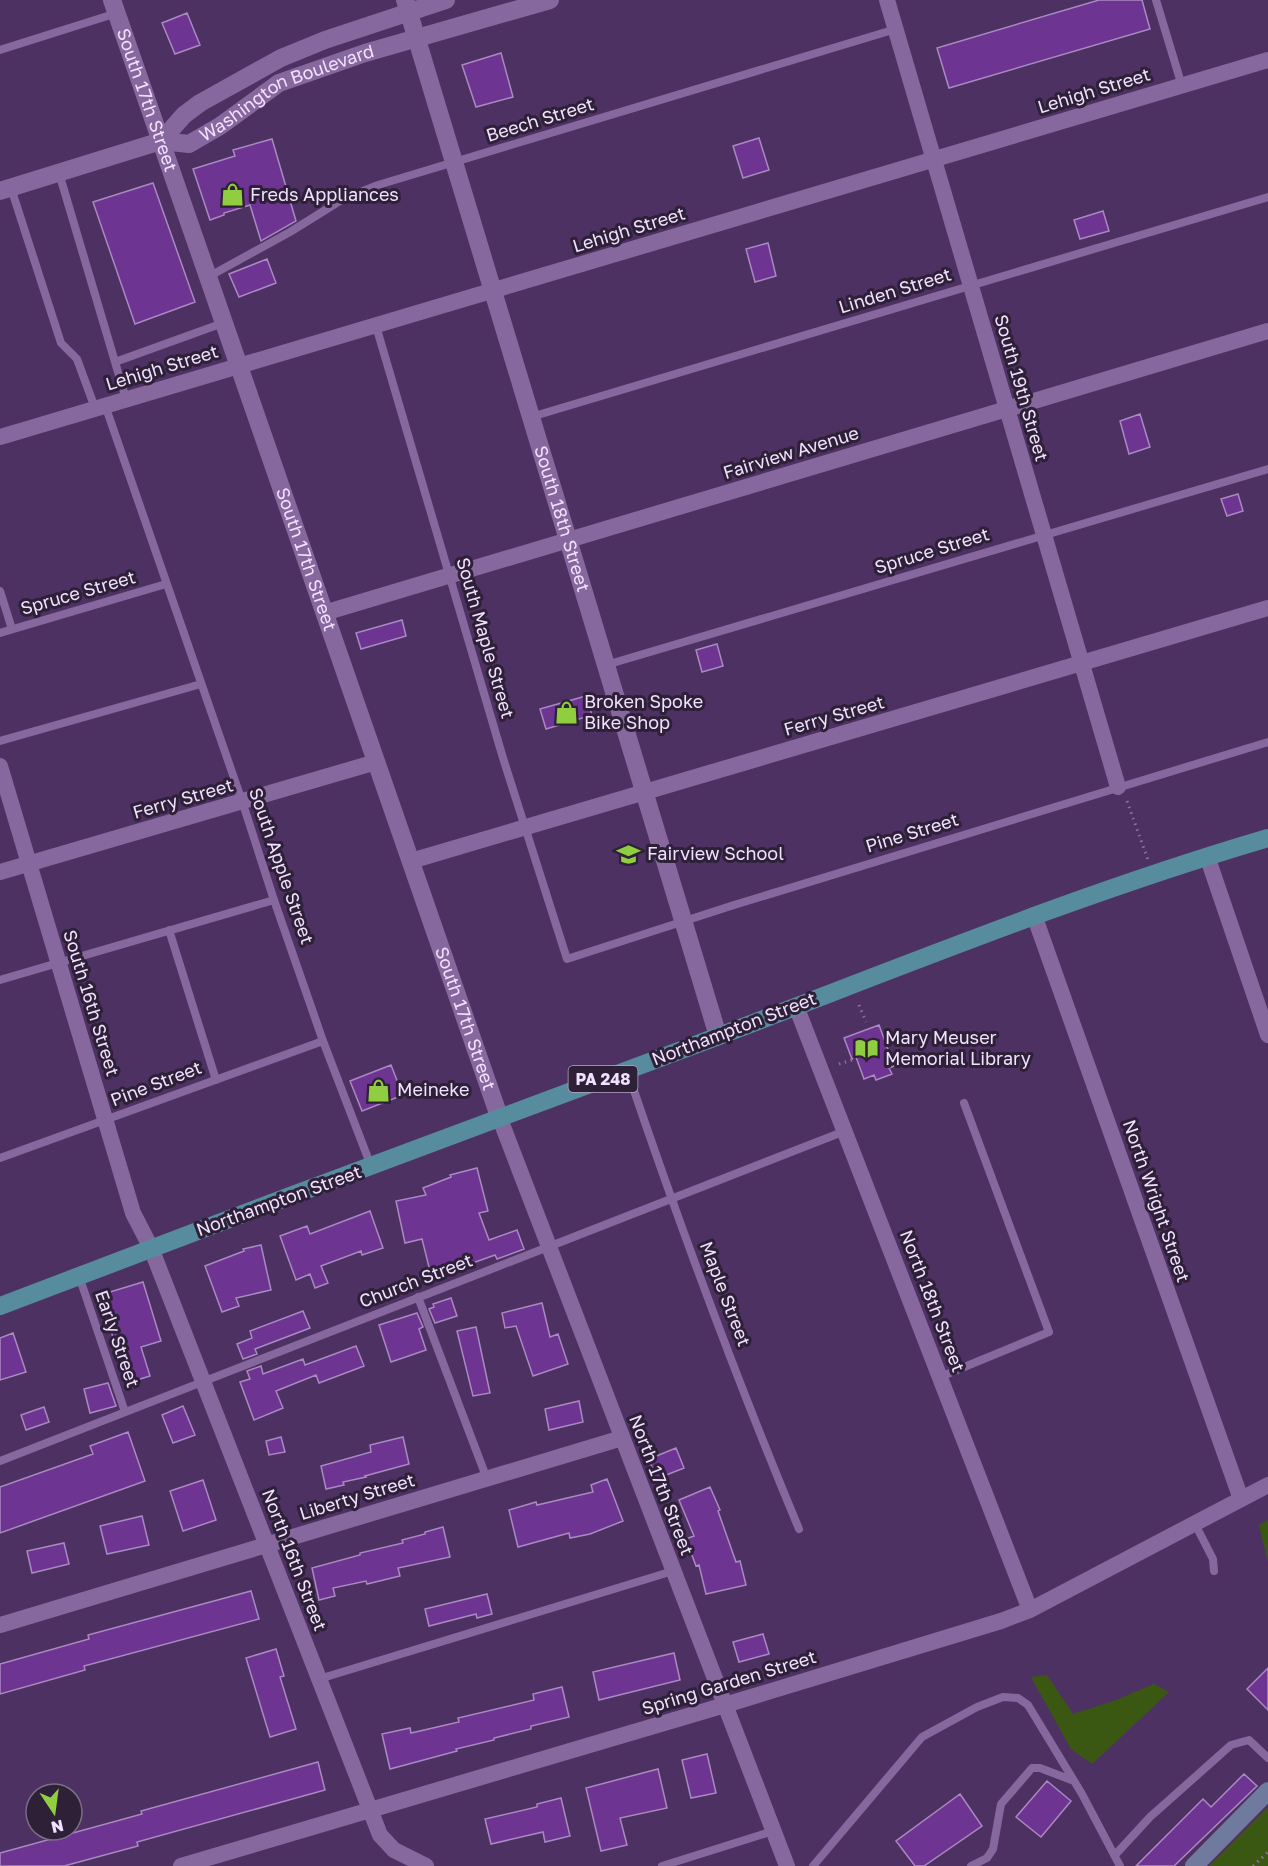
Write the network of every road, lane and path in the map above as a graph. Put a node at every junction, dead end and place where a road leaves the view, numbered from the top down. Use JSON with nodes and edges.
{"nodes":[{"id":1,"x":446,"y":0,"type":"edge"},
{"id":2,"x":550,"y":0,"type":"edge"},
{"id":3,"x":887,"y":0,"type":"edge"},
{"id":4,"x":1156,"y":0,"type":"edge"},
{"id":5,"x":407,"y":6,"type":"edge"},
{"id":6,"x":114,"y":7,"type":"edge"},
{"id":7,"x":896,"y":29,"type":"junction"},
{"id":8,"x":417,"y":39,"type":"junction"},
{"id":9,"x":0,"y":50,"type":"edge"},
{"id":10,"x":1268,"y":60,"type":"edge"},
{"id":11,"x":1182,"y":86,"type":"junction"},
{"id":12,"x":161,"y":141,"type":"junction"},
{"id":13,"x":934,"y":159,"type":"junction"},
{"id":14,"x":454,"y":162,"type":"junction"},
{"id":15,"x":59,"y":173,"type":"junction"},
{"id":16,"x":5,"y":189,"type":"edge"},
{"id":17,"x":1268,"y":197,"type":"edge"},
{"id":18,"x":208,"y":277,"type":"junction"},
{"id":19,"x":971,"y":286,"type":"junction"},
{"id":20,"x":493,"y":292,"type":"junction"},
{"id":21,"x":223,"y":323,"type":"junction"},
{"id":22,"x":376,"y":326,"type":"junction"},
{"id":23,"x":1268,"y":331,"type":"edge"},
{"id":24,"x":115,"y":362,"type":"junction"},
{"id":25,"x":239,"y":365,"type":"junction"},
{"id":26,"x":126,"y":399,"type":"junction"},
{"id":27,"x":100,"y":407,"type":"junction"},
{"id":28,"x":1007,"y":409,"type":"junction"},
{"id":29,"x":531,"y":417,"type":"junction"},
{"id":30,"x":0,"y":436,"type":"edge"},
{"id":31,"x":1268,"y":469,"type":"edge"},
{"id":32,"x":1044,"y":535,"type":"junction"},
{"id":33,"x":568,"y":540,"type":"junction"},
{"id":34,"x":450,"y":575,"type":"junction"},
{"id":35,"x":166,"y":584,"type":"junction"},
{"id":36,"x":0,"y":591,"type":"edge"},
{"id":37,"x":1268,"y":608,"type":"edge"},
{"id":38,"x":324,"y":613,"type":"junction"},
{"id":39,"x":12,"y":629,"type":"junction"},
{"id":40,"x":0,"y":633,"type":"edge"},
{"id":41,"x":1082,"y":664,"type":"junction"},
{"id":42,"x":606,"y":666,"type":"junction"},
{"id":43,"x":201,"y":684,"type":"junction"},
{"id":44,"x":0,"y":741,"type":"edge"},
{"id":45,"x":1268,"y":742,"type":"edge"},
{"id":46,"x":376,"y":762,"type":"junction"},
{"id":47,"x":0,"y":766,"type":"edge"},
{"id":48,"x":1118,"y":787,"type":"junction"},
{"id":49,"x":644,"y":792,"type":"junction"},
{"id":50,"x":242,"y":801,"type":"junction"},
{"id":51,"x":525,"y":827,"type":"junction"},
{"id":52,"x":1268,"y":838,"type":"edge"},
{"id":53,"x":1207,"y":856,"type":"junction"},
{"id":54,"x":411,"y":861,"type":"junction"},
{"id":55,"x":29,"y":864,"type":"junction"},
{"id":56,"x":0,"y":872,"type":"edge"},
{"id":57,"x":1152,"y":875,"type":"junction"},
{"id":58,"x":274,"y":900,"type":"junction"},
{"id":59,"x":1034,"y":915,"type":"junction"},
{"id":60,"x":683,"y":922,"type":"junction"},
{"id":61,"x":169,"y":930,"type":"junction"},
{"id":62,"x":567,"y":959,"type":"joint"},
{"id":63,"x":58,"y":962,"type":"junction"},
{"id":64,"x":0,"y":980,"type":"edge"},
{"id":65,"x":859,"y":1005,"type":"dead end"},
{"id":66,"x":796,"y":1006,"type":"junction"},
{"id":67,"x":866,"y":1022,"type":"dead end"},
{"id":68,"x":1268,"y":1035,"type":"edge"},
{"id":69,"x":718,"y":1036,"type":"junction"},
{"id":70,"x":324,"y":1041,"type":"junction"},
{"id":71,"x":852,"y":1060,"type":"dead end"},
{"id":72,"x":839,"y":1064,"type":"dead end"},
{"id":73,"x":627,"y":1069,"type":"junction"},
{"id":74,"x":216,"y":1080,"type":"junction"},
{"id":75,"x":964,"y":1103,"type":"dead end"},
{"id":76,"x":500,"y":1119,"type":"junction"},
{"id":77,"x":106,"y":1121,"type":"junction"},
{"id":78,"x":845,"y":1131,"type":"junction"},
{"id":79,"x":0,"y":1158,"type":"edge"},
{"id":80,"x":371,"y":1167,"type":"junction"},
{"id":81,"x":671,"y":1199,"type":"junction"},
{"id":82,"x":549,"y":1246,"type":"junction"},
{"id":83,"x":151,"y":1248,"type":"junction"},
{"id":84,"x":78,"y":1276,"type":"junction"},
{"id":85,"x":418,"y":1298,"type":"junction"},
{"id":86,"x":0,"y":1306,"type":"edge"},
{"id":87,"x":940,"y":1377,"type":"junction"},
{"id":88,"x":203,"y":1382,"type":"junction"},
{"id":89,"x":125,"y":1412,"type":"junction"},
{"id":90,"x":622,"y":1438,"type":"junction"},
{"id":91,"x":0,"y":1461,"type":"edge"},
{"id":92,"x":487,"y":1479,"type":"junction"},
{"id":93,"x":1268,"y":1485,"type":"edge"},
{"id":94,"x":1241,"y":1499,"type":"junction"},
{"id":95,"x":1195,"y":1524,"type":"junction"},
{"id":96,"x":799,"y":1528,"type":"dead end"},
{"id":97,"x":267,"y":1545,"type":"junction"},
{"id":98,"x":673,"y":1571,"type":"junction"},
{"id":99,"x":1214,"y":1571,"type":"dead end"},
{"id":100,"x":1030,"y":1610,"type":"junction"},
{"id":101,"x":0,"y":1625,"type":"edge"},
{"id":102,"x":319,"y":1679,"type":"junction"},
{"id":103,"x":725,"y":1705,"type":"junction"},
{"id":104,"x":1268,"y":1758,"type":"edge"},
{"id":105,"x":1074,"y":1781,"type":"junction"},
{"id":106,"x":1268,"y":1791,"type":"edge"},
{"id":107,"x":371,"y":1810,"type":"junction"},
{"id":108,"x":773,"y":1831,"type":"junction"},
{"id":109,"x":1268,"y":1852,"type":"edge"},
{"id":110,"x":1115,"y":1855,"type":"junction"},
{"id":111,"x":181,"y":1866,"type":"edge"},
{"id":112,"x":426,"y":1866,"type":"edge"},
{"id":113,"x":662,"y":1866,"type":"edge"},
{"id":114,"x":787,"y":1866,"type":"edge"},
{"id":115,"x":813,"y":1866,"type":"edge"},
{"id":116,"x":971,"y":1866,"type":"edge"},
{"id":117,"x":1120,"y":1866,"type":"edge"},
{"id":118,"x":1194,"y":1866,"type":"edge"},
{"id":119,"x":1253,"y":1866,"type":"edge"}],
"edges":[{"from":1,"to":5,"type":"street","name":"Washington Boulevard"},
{"from":2,"to":8,"type":"street","name":"Washington Boulevard"},
{"from":3,"to":7,"type":"street","name":"South 19th Street"},
{"from":4,"to":11,"type":"lane"},
{"from":5,"to":8,"type":"street","name":"South 18th Street"},
{"from":5,"to":12,"type":"street","name":"Washington Boulevard"},
{"from":6,"to":9,"type":"lane"},
{"from":6,"to":12,"type":"street","name":"South 17th Street"},
{"from":7,"to":13,"type":"street","name":"South 19th Street"},
{"from":7,"to":14,"type":"lane","name":"Beech Street"},
{"from":8,"to":12,"type":"street","name":"Washington Boulevard"},
{"from":8,"to":14,"type":"street","name":"South 18th Street"},
{"from":10,"to":11,"type":"street","name":"Lehigh Street"},
{"from":11,"to":13,"type":"street","name":"Lehigh Street"},
{"from":12,"to":15,"type":"street"},
{"from":12,"to":18,"type":"street","name":"South 17th Street"},
{"from":13,"to":19,"type":"street","name":"South 19th Street"},
{"from":13,"to":20,"type":"street","name":"Lehigh Street"},
{"from":14,"to":18,"type":"lane","name":"Beech Street"},
{"from":14,"to":20,"type":"street","name":"South 18th Street"},
{"from":15,"to":16,"type":"street"},
{"from":15,"to":24,"type":"lane"},
{"from":16,"to":27,"type":"lane","name":"South Apple Street"},
{"from":17,"to":19,"type":"lane","name":"Linden Street"},
{"from":18,"to":21,"type":"street","name":"South 17th Street"},
{"from":19,"to":28,"type":"street","name":"South 19th Street"},
{"from":19,"to":29,"type":"lane","name":"Linden Street"},
{"from":20,"to":22,"type":"street","name":"Lehigh Street"},
{"from":20,"to":29,"type":"street","name":"South 18th Street"},
{"from":21,"to":24,"type":"lane"},
{"from":21,"to":25,"type":"street","name":"South 17th Street"},
{"from":22,"to":25,"type":"street","name":"Lehigh Street"},
{"from":22,"to":34,"type":"lane","name":"South Maple Street"},
{"from":23,"to":28,"type":"street","name":"Fairview Avenue"},
{"from":24,"to":26,"type":"lane"},
{"from":25,"to":26,"type":"street","name":"Lehigh Street"},
{"from":25,"to":38,"type":"street","name":"South 17th Street"},
{"from":26,"to":27,"type":"street","name":"Lehigh Street"},
{"from":27,"to":30,"type":"street","name":"Lehigh Street"},
{"from":27,"to":35,"type":"lane","name":"South Apple Street"},
{"from":28,"to":32,"type":"street","name":"South 19th Street"},
{"from":28,"to":33,"type":"street","name":"Fairview Avenue"},
{"from":29,"to":33,"type":"street","name":"South 18th Street"},
{"from":31,"to":32,"type":"lane","name":"Spruce Street"},
{"from":32,"to":41,"type":"street","name":"South 19th Street"},
{"from":32,"to":42,"type":"lane","name":"Spruce Street"},
{"from":33,"to":34,"type":"street","name":"Fairview Avenue"},
{"from":33,"to":42,"type":"street","name":"South 18th Street"},
{"from":34,"to":38,"type":"street","name":"Fairview Avenue"},
{"from":34,"to":51,"type":"lane","name":"South Maple Street"},
{"from":35,"to":39,"type":"lane","name":"Spruce Street"},
{"from":35,"to":43,"type":"lane","name":"South Apple Street"},
{"from":36,"to":39,"type":"lane"},
{"from":37,"to":41,"type":"street","name":"Ferry Street"},
{"from":38,"to":46,"type":"street","name":"South 17th Street"},
{"from":39,"to":40,"type":"lane","name":"Spruce Street"},
{"from":41,"to":48,"type":"street","name":"South 19th Street"},
{"from":41,"to":49,"type":"street","name":"Ferry Street"},
{"from":42,"to":49,"type":"street","name":"South 18th Street"},
{"from":43,"to":44,"type":"lane"},
{"from":43,"to":50,"type":"lane","name":"South Apple Street"},
{"from":45,"to":48,"type":"lane","name":"Pine Street"},
{"from":46,"to":50,"type":"street","name":"Ferry Street"},
{"from":46,"to":54,"type":"street","name":"South 17th Street"},
{"from":47,"to":55,"type":"street","name":"South 16th Street"},
{"from":48,"to":57,"type":"path"},
{"from":48,"to":60,"type":"lane","name":"Pine Street"},
{"from":49,"to":51,"type":"street","name":"Ferry Street"},
{"from":49,"to":60,"type":"street","name":"South 18th Street"},
{"from":50,"to":55,"type":"street","name":"Ferry Street"},
{"from":50,"to":58,"type":"lane","name":"South Apple Street"},
{"from":51,"to":54,"type":"street","name":"Ferry Street"},
{"from":51,"to":62,"type":"lane","name":"South Maple Street"},
{"from":52,"to":53,"type":"main road","name":"Northampton Street","number":"PA 248"},
{"from":53,"to":57,"type":"main road","name":"Northampton Street","number":"PA 248"},
{"from":53,"to":68,"type":"street"},
{"from":54,"to":76,"type":"street","name":"South 17th Street"},
{"from":55,"to":56,"type":"street","name":"Ferry Street"},
{"from":55,"to":63,"type":"street","name":"South 16th Street"},
{"from":57,"to":59,"type":"main road","name":"Northampton Street","number":"PA 248"},
{"from":58,"to":61,"type":"lane"},
{"from":58,"to":70,"type":"lane","name":"South Apple Street"},
{"from":59,"to":66,"type":"main road","name":"Northampton Street","number":"PA 248"},
{"from":59,"to":94,"type":"street","name":"North Wright Street"},
{"from":60,"to":62,"type":"lane","name":"Pine Street"},
{"from":60,"to":69,"type":"street","name":"South 18th Street"},
{"from":61,"to":63,"type":"lane"},
{"from":61,"to":74,"type":"lane"},
{"from":63,"to":64,"type":"lane"},
{"from":63,"to":77,"type":"street","name":"South 16th Street"},
{"from":65,"to":67,"type":"path"},
{"from":66,"to":69,"type":"main road","name":"Northampton Street","number":"PA 248"},
{"from":66,"to":78,"type":"street","name":"North 18th Street"},
{"from":69,"to":73,"type":"main road","name":"Northampton Street","number":"PA 248"},
{"from":70,"to":74,"type":"lane","name":"Pine Street"},
{"from":70,"to":80,"type":"lane","name":"South Apple Street"},
{"from":71,"to":72,"type":"path"},
{"from":73,"to":76,"type":"main road","name":"Northampton Street","number":"PA 248"},
{"from":73,"to":81,"type":"lane","name":"Maple Street"},
{"from":74,"to":77,"type":"lane","name":"Pine Street"},
{"from":75,"to":87,"type":"lane"},
{"from":76,"to":80,"type":"main road","name":"Northampton Street","number":"PA 248"},
{"from":76,"to":82,"type":"street","name":"North 17th Street"},
{"from":77,"to":79,"type":"lane","name":"Pine Street"},
{"from":77,"to":83,"type":"street","name":"South 16th Street"},
{"from":78,"to":81,"type":"lane","name":"Church Street"},
{"from":78,"to":87,"type":"street","name":"North 18th Street"},
{"from":80,"to":83,"type":"main road","name":"Northampton Street","number":"PA 248"},
{"from":81,"to":82,"type":"lane","name":"Church Street"},
{"from":81,"to":96,"type":"lane","name":"Maple Street"},
{"from":82,"to":85,"type":"lane","name":"Church Street"},
{"from":82,"to":90,"type":"street","name":"North 17th Street"},
{"from":83,"to":84,"type":"main road","name":"Northampton Street","number":"PA 248"},
{"from":83,"to":88,"type":"street","name":"North 16th Street"},
{"from":84,"to":86,"type":"main road","name":"Northampton Street","number":"PA 248"},
{"from":84,"to":89,"type":"lane","name":"Early Street"},
{"from":85,"to":88,"type":"lane","name":"Church Street"},
{"from":85,"to":92,"type":"lane"},
{"from":87,"to":100,"type":"street","name":"North 18th Street"},
{"from":88,"to":89,"type":"lane","name":"Church Street"},
{"from":88,"to":97,"type":"street","name":"North 16th Street"},
{"from":89,"to":91,"type":"lane","name":"Church Street"},
{"from":90,"to":92,"type":"street","name":"Liberty Street"},
{"from":90,"to":98,"type":"street","name":"North 17th Street"},
{"from":92,"to":97,"type":"street","name":"Liberty Street"},
{"from":93,"to":94,"type":"street","name":"Spring Garden Street"},
{"from":94,"to":95,"type":"street","name":"Spring Garden Street"},
{"from":95,"to":99,"type":"lane"},
{"from":95,"to":100,"type":"street","name":"Spring Garden Street"},
{"from":97,"to":101,"type":"street","name":"Liberty Street"},
{"from":97,"to":102,"type":"street","name":"North 16th Street"},
{"from":98,"to":102,"type":"lane"},
{"from":98,"to":103,"type":"street","name":"North 17th Street"},
{"from":100,"to":103,"type":"street","name":"Spring Garden Street"},
{"from":102,"to":107,"type":"street","name":"North 16th Street"},
{"from":103,"to":107,"type":"street","name":"Spring Garden Street"},
{"from":103,"to":108,"type":"street","name":"North 17th Street"},
{"from":104,"to":110,"type":"lane"},
{"from":105,"to":110,"type":"lane"},
{"from":105,"to":115,"type":"lane"},
{"from":105,"to":116,"type":"lane"},
{"from":106,"to":118,"type":"main road"},
{"from":107,"to":111,"type":"street","name":"Spring Garden Street"},
{"from":107,"to":112,"type":"street","name":"North 16th Street"},
{"from":108,"to":113,"type":"lane"},
{"from":108,"to":114,"type":"street","name":"North 17th Street"},
{"from":109,"to":119,"type":"path"},
{"from":110,"to":117,"type":"lane"}]}
